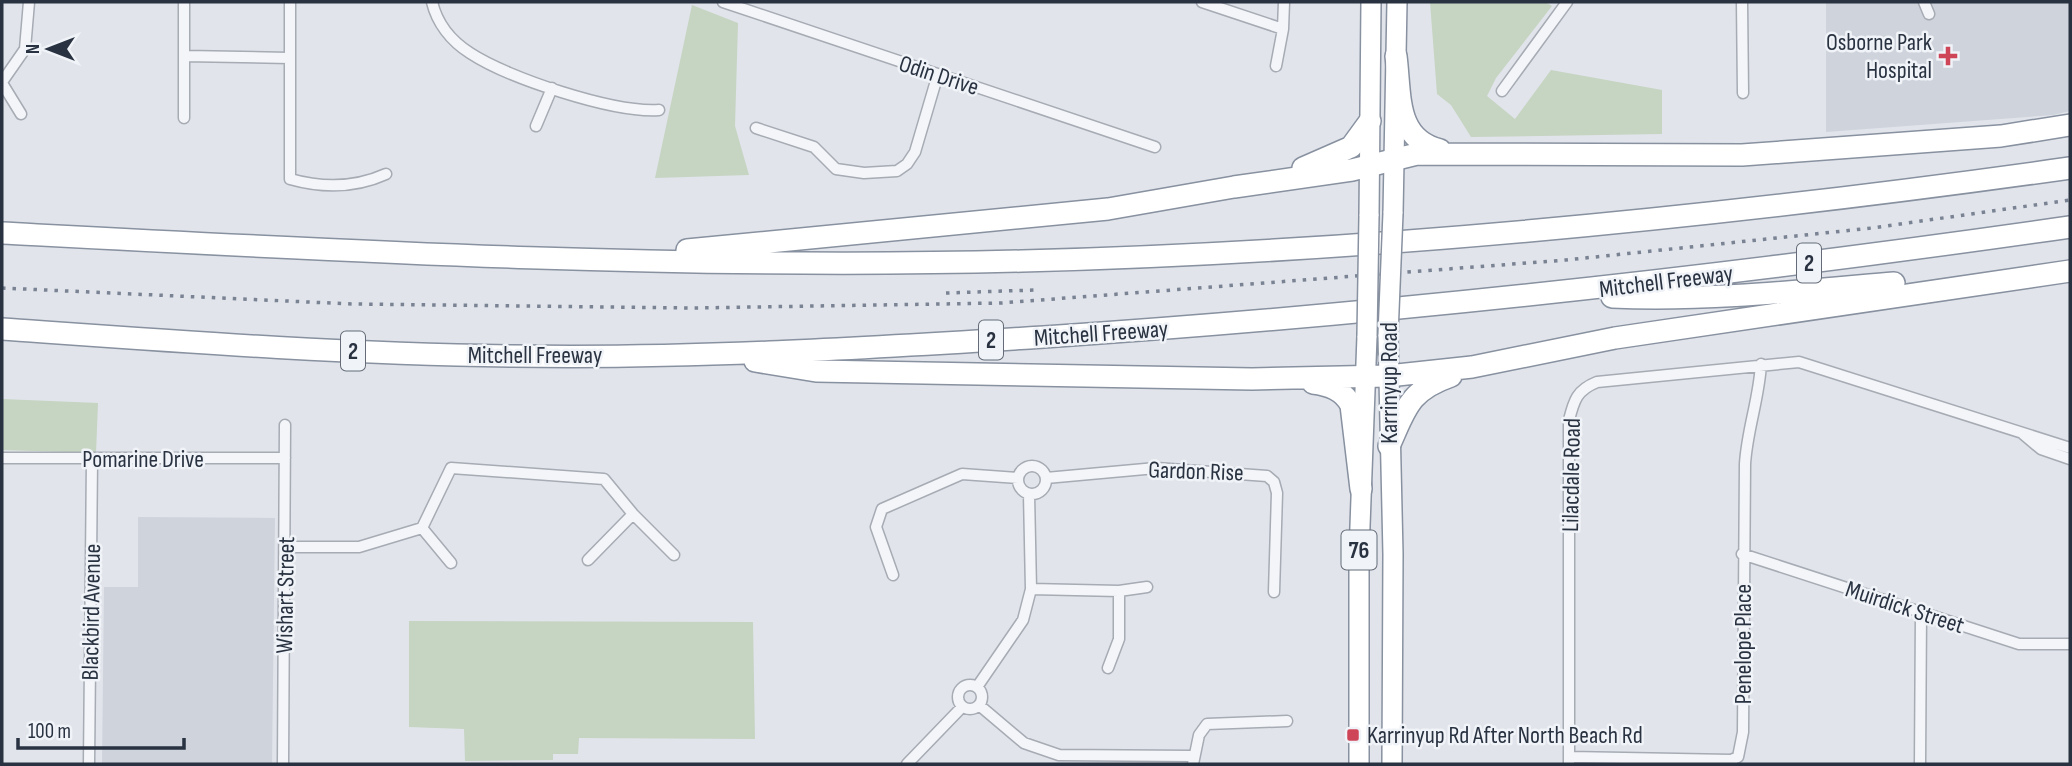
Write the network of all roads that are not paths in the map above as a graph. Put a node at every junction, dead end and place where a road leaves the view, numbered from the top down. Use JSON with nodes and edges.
{"nodes":[{"id":1,"x":29,"y":2,"type":"edge"},
{"id":2,"x":184,"y":2,"type":"edge"},
{"id":3,"x":290,"y":2,"type":"edge"},
{"id":4,"x":432,"y":2,"type":"edge"},
{"id":5,"x":723,"y":2,"type":"edge"},
{"id":6,"x":1202,"y":2,"type":"edge"},
{"id":7,"x":1283,"y":2,"type":"edge"},
{"id":8,"x":1371,"y":2,"type":"edge"},
{"id":9,"x":1396,"y":2,"type":"edge"},
{"id":10,"x":1567,"y":2,"type":"edge"},
{"id":11,"x":1742,"y":2,"type":"edge"},
{"id":12,"x":1924,"y":2,"type":"edge"},
{"id":13,"x":1929,"y":14,"type":"dead end"},
{"id":14,"x":1283,"y":29,"type":"junction"},
{"id":15,"x":185,"y":56,"type":"junction"},
{"id":16,"x":1396,"y":56,"type":"junction"},
{"id":17,"x":289,"y":58,"type":"junction"},
{"id":18,"x":1276,"y":66,"type":"dead end"},
{"id":19,"x":938,"y":74,"type":"junction"},
{"id":20,"x":2,"y":83,"type":"edge"},
{"id":21,"x":552,"y":88,"type":"junction"},
{"id":22,"x":1502,"y":91,"type":"dead end"},
{"id":23,"x":1743,"y":93,"type":"dead end"},
{"id":24,"x":659,"y":110,"type":"dead end"},
{"id":25,"x":21,"y":114,"type":"dead end"},
{"id":26,"x":184,"y":118,"type":"dead end"},
{"id":27,"x":1370,"y":121,"type":"junction"},
{"id":28,"x":2070,"y":125,"type":"edge"},
{"id":29,"x":536,"y":126,"type":"dead end"},
{"id":30,"x":756,"y":128,"type":"dead end"},
{"id":31,"x":1156,"y":147,"type":"dead end"},
{"id":32,"x":1453,"y":153,"type":"junction"},
{"id":33,"x":1396,"y":158,"type":"junction"},
{"id":34,"x":1370,"y":167,"type":"junction"},
{"id":35,"x":2070,"y":168,"type":"edge"},
{"id":36,"x":386,"y":174,"type":"dead end"},
{"id":37,"x":1262,"y":182,"type":"junction"},
{"id":38,"x":2070,"y":227,"type":"edge"},
{"id":39,"x":2,"y":233,"type":"edge"},
{"id":40,"x":598,"y":261,"type":"junction"},
{"id":41,"x":2070,"y":270,"type":"edge"},
{"id":42,"x":1548,"y":295,"type":"junction"},
{"id":43,"x":2,"y":329,"type":"edge"},
{"id":44,"x":711,"y":354,"type":"junction"},
{"id":45,"x":1761,"y":364,"type":"junction"},
{"id":46,"x":1472,"y":367,"type":"junction"},
{"id":47,"x":1366,"y":376,"type":"junction"},
{"id":48,"x":1388,"y":376,"type":"junction"},
{"id":49,"x":1252,"y":379,"type":"junction"},
{"id":50,"x":285,"y":425,"type":"dead end"},
{"id":51,"x":2023,"y":435,"type":"junction"},
{"id":52,"x":1389,"y":446,"type":"junction"},
{"id":53,"x":2070,"y":448,"type":"edge"},
{"id":54,"x":2,"y":458,"type":"edge"},
{"id":55,"x":285,"y":458,"type":"junction"},
{"id":56,"x":92,"y":459,"type":"junction"},
{"id":57,"x":2070,"y":459,"type":"edge"},
{"id":58,"x":1018,"y":478,"type":"junction"},
{"id":59,"x":1046,"y":478,"type":"junction"},
{"id":60,"x":1361,"y":489,"type":"junction"},
{"id":61,"x":1030,"y":494,"type":"junction"},
{"id":62,"x":633,"y":514,"type":"junction"},
{"id":63,"x":422,"y":528,"type":"junction"},
{"id":64,"x":286,"y":547,"type":"junction"},
{"id":65,"x":1359,"y":553,"type":"junction"},
{"id":66,"x":1393,"y":554,"type":"junction"},
{"id":67,"x":1742,"y":554,"type":"junction"},
{"id":68,"x":674,"y":555,"type":"dead end"},
{"id":69,"x":588,"y":560,"type":"dead end"},
{"id":70,"x":451,"y":563,"type":"dead end"},
{"id":71,"x":893,"y":575,"type":"dead end"},
{"id":72,"x":1147,"y":587,"type":"dead end"},
{"id":73,"x":1031,"y":589,"type":"junction"},
{"id":74,"x":1119,"y":591,"type":"junction"},
{"id":75,"x":1274,"y":592,"type":"dead end"},
{"id":76,"x":1921,"y":612,"type":"junction"},
{"id":77,"x":2070,"y":644,"type":"edge"},
{"id":78,"x":1108,"y":668,"type":"dead end"},
{"id":79,"x":977,"y":687,"type":"junction"},
{"id":80,"x":979,"y":705,"type":"junction"},
{"id":81,"x":961,"y":707,"type":"junction"},
{"id":82,"x":1287,"y":721,"type":"dead end"},
{"id":83,"x":1072,"y":760,"type":"edge"},
{"id":84,"x":1192,"y":760,"type":"edge"},
{"id":85,"x":1569,"y":761,"type":"edge"},
{"id":86,"x":89,"y":764,"type":"edge"},
{"id":87,"x":283,"y":764,"type":"edge"},
{"id":88,"x":907,"y":764,"type":"edge"},
{"id":89,"x":1359,"y":764,"type":"edge"},
{"id":90,"x":1392,"y":764,"type":"edge"},
{"id":91,"x":1920,"y":764,"type":"edge"}],
"edges":[{"from":1,"to":20,"type":"street"},
{"from":2,"to":15,"type":"street"},
{"from":3,"to":17,"type":"street"},
{"from":4,"to":21,"type":"street"},
{"from":5,"to":19,"type":"street","name":"Odin Drive"},
{"from":6,"to":14,"type":"street"},
{"from":7,"to":14,"type":"street"},
{"from":8,"to":27,"type":"highway","name":"Karrinyup Road","number":"76"},
{"from":9,"to":16,"type":"highway","name":"Karrinyup Road","number":"76"},
{"from":10,"to":22,"type":"street"},
{"from":11,"to":23,"type":"street"},
{"from":12,"to":13,"type":"street"},
{"from":14,"to":18,"type":"street"},
{"from":15,"to":17,"type":"street"},
{"from":15,"to":26,"type":"street"},
{"from":16,"to":32,"type":"highway"},
{"from":16,"to":33,"type":"highway","name":"Karrinyup Road","number":"76"},
{"from":17,"to":36,"type":"street"},
{"from":19,"to":30,"type":"street"},
{"from":19,"to":31,"type":"street","name":"Odin Drive"},
{"from":20,"to":25,"type":"street"},
{"from":21,"to":24,"type":"street"},
{"from":21,"to":29,"type":"street"},
{"from":27,"to":34,"type":"highway","name":"Karrinyup Road","number":"76"},
{"from":27,"to":37,"type":"highway"},
{"from":28,"to":32,"type":"highway"},
{"from":32,"to":33,"type":"highway"},
{"from":33,"to":34,"type":"highway"},
{"from":33,"to":48,"type":"highway","name":"Karrinyup Road","number":"76","bridge":true},
{"from":34,"to":37,"type":"highway"},
{"from":34,"to":47,"type":"highway","name":"Karrinyup Road","number":"76","bridge":true},
{"from":35,"to":40,"type":"highway"},
{"from":37,"to":40,"type":"highway"},
{"from":38,"to":42,"type":"highway","name":"Mitchell Freeway","number":"2"},
{"from":39,"to":40,"type":"highway"},
{"from":41,"to":42,"type":"highway"},
{"from":41,"to":46,"type":"highway"},
{"from":42,"to":44,"type":"highway","name":"Mitchell Freeway","number":"2"},
{"from":43,"to":44,"type":"highway","name":"Mitchell Freeway","number":"2"},
{"from":44,"to":49,"type":"highway"},
{"from":45,"to":51,"type":"street","name":"Lilacdale Road"},
{"from":45,"to":67,"type":"street","name":"Penelope Place"},
{"from":45,"to":85,"type":"street","name":"Lilacdale Road"},
{"from":46,"to":48,"type":"highway"},
{"from":46,"to":52,"type":"highway"},
{"from":47,"to":48,"type":"highway"},
{"from":47,"to":49,"type":"highway"},
{"from":47,"to":60,"type":"highway","name":"Karrinyup Road","number":"76"},
{"from":48,"to":52,"type":"highway","name":"Karrinyup Road","number":"76"},
{"from":49,"to":60,"type":"highway"},
{"from":50,"to":55,"type":"street","name":"Wishart Street"},
{"from":51,"to":53,"type":"street"},
{"from":51,"to":57,"type":"street"},
{"from":52,"to":66,"type":"highway","name":"Karrinyup Road","number":"76"},
{"from":54,"to":56,"type":"street","name":"Pomarine Drive"},
{"from":55,"to":56,"type":"street","name":"Pomarine Drive"},
{"from":55,"to":64,"type":"street","name":"Wishart Street"},
{"from":56,"to":86,"type":"street","name":"Blackbird Avenue"},
{"from":58,"to":59,"type":"street"},
{"from":58,"to":61,"type":"street"},
{"from":58,"to":71,"type":"street"},
{"from":59,"to":61,"type":"street"},
{"from":59,"to":75,"type":"street","name":"Gardon Rise"},
{"from":60,"to":65,"type":"highway","name":"Karrinyup Road","number":"76"},
{"from":61,"to":73,"type":"street"},
{"from":62,"to":63,"type":"street"},
{"from":62,"to":68,"type":"street"},
{"from":62,"to":69,"type":"street"},
{"from":63,"to":64,"type":"street"},
{"from":63,"to":70,"type":"street"},
{"from":64,"to":87,"type":"street","name":"Wishart Street"},
{"from":65,"to":66,"type":"highway"},
{"from":65,"to":89,"type":"highway","name":"Karrinyup Road","number":"76"},
{"from":66,"to":90,"type":"highway","name":"Karrinyup Road","number":"76"},
{"from":67,"to":76,"type":"street","name":"Muirdick Street"},
{"from":67,"to":85,"type":"street","name":"Penelope Place"},
{"from":72,"to":74,"type":"street"},
{"from":73,"to":74,"type":"street"},
{"from":73,"to":79,"type":"street"},
{"from":74,"to":78,"type":"street"},
{"from":76,"to":77,"type":"street","name":"Muirdick Street"},
{"from":76,"to":91,"type":"street"},
{"from":79,"to":80,"type":"street"},
{"from":79,"to":81,"type":"street"},
{"from":80,"to":81,"type":"street"},
{"from":80,"to":83,"type":"street"},
{"from":81,"to":88,"type":"street"},
{"from":82,"to":84,"type":"street"},
{"from":83,"to":84,"type":"street"}]}
